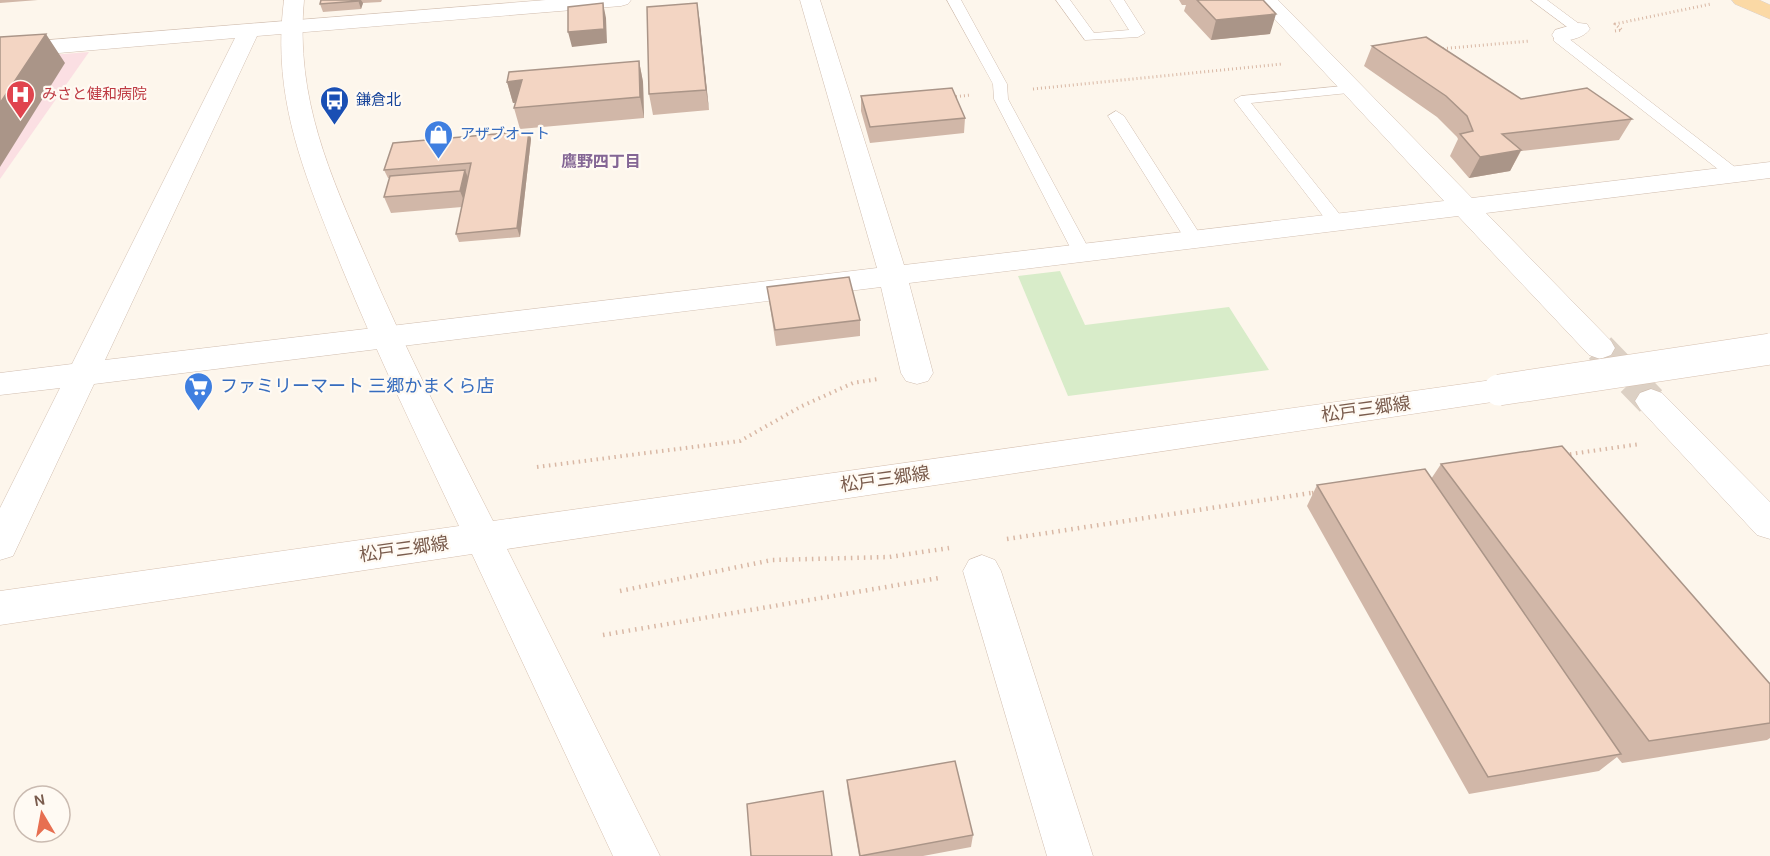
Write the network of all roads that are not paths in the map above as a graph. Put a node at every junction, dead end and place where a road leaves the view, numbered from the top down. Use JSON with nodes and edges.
{"nodes":[{"id":1,"x":621,"y":0,"type":"edge"},
{"id":2,"x":810,"y":0,"type":"edge"},
{"id":3,"x":954,"y":0,"type":"edge"},
{"id":4,"x":1063,"y":0,"type":"edge"},
{"id":5,"x":1117,"y":0,"type":"edge"},
{"id":6,"x":1267,"y":0,"type":"edge"},
{"id":7,"x":1539,"y":0,"type":"edge"},
{"id":8,"x":1742,"y":0,"type":"edge"},
{"id":9,"x":292,"y":13,"type":"edge"},
{"id":10,"x":1770,"y":14,"type":"edge"},
{"id":11,"x":248,"y":33,"type":"junction"},
{"id":12,"x":0,"y":51,"type":"edge"},
{"id":13,"x":1353,"y":89,"type":"junction"},
{"id":14,"x":1116,"y":116,"type":"dead end"},
{"id":15,"x":1770,"y":170,"type":"edge"},
{"id":16,"x":1734,"y":174,"type":"junction"},
{"id":17,"x":1464,"y":206,"type":"junction"},
{"id":18,"x":1336,"y":221,"type":"junction"},
{"id":19,"x":1194,"y":239,"type":"junction"},
{"id":20,"x":1082,"y":253,"type":"junction"},
{"id":21,"x":893,"y":275,"type":"junction"},
{"id":22,"x":386,"y":339,"type":"junction"},
{"id":23,"x":1600,"y":348,"type":"tunnel mouth"},
{"id":24,"x":1770,"y":349,"type":"edge"},
{"id":25,"x":917,"y":373,"type":"road end"},
{"id":26,"x":82,"y":374,"type":"junction"},
{"id":27,"x":0,"y":384,"type":"edge"},
{"id":28,"x":1651,"y":401,"type":"tunnel mouth"},
{"id":29,"x":1770,"y":525,"type":"edge"},
{"id":30,"x":485,"y":537,"type":"junction"},
{"id":31,"x":0,"y":546,"type":"edge"},
{"id":32,"x":978,"y":552,"type":"road end"},
{"id":33,"x":0,"y":608,"type":"edge"},
{"id":34,"x":638,"y":856,"type":"edge"},
{"id":35,"x":1071,"y":856,"type":"edge"}],
"edges":[{"from":1,"to":9,"type":"street"},
{"from":2,"to":21,"type":"street"},
{"from":3,"to":20,"type":"lane"},
{"from":4,"to":5,"type":"lane"},
{"from":6,"to":13,"type":"street"},
{"from":7,"to":16,"type":"lane"},
{"from":8,"to":10,"type":"main road"},
{"from":9,"to":11,"type":"street"},
{"from":9,"to":22,"type":"street"},
{"from":11,"to":12,"type":"street"},
{"from":11,"to":26,"type":"street"},
{"from":13,"to":17,"type":"street"},
{"from":13,"to":18,"type":"lane"},
{"from":14,"to":19,"type":"lane"},
{"from":15,"to":16,"type":"street"},
{"from":16,"to":17,"type":"street"},
{"from":17,"to":18,"type":"street"},
{"from":17,"to":23,"type":"street"},
{"from":18,"to":19,"type":"street"},
{"from":19,"to":20,"type":"street"},
{"from":20,"to":21,"type":"street"},
{"from":21,"to":22,"type":"street"},
{"from":21,"to":25,"type":"street"},
{"from":22,"to":26,"type":"street"},
{"from":22,"to":30,"type":"street"},
{"from":24,"to":30,"type":"street","name":"松戸三郷線","bridge":true},
{"from":26,"to":27,"type":"street"},
{"from":26,"to":31,"type":"street"},
{"from":28,"to":29,"type":"street"},
{"from":30,"to":33,"type":"street","name":"松戸三郷線"},
{"from":30,"to":34,"type":"street"},
{"from":32,"to":35,"type":"street"}]}
